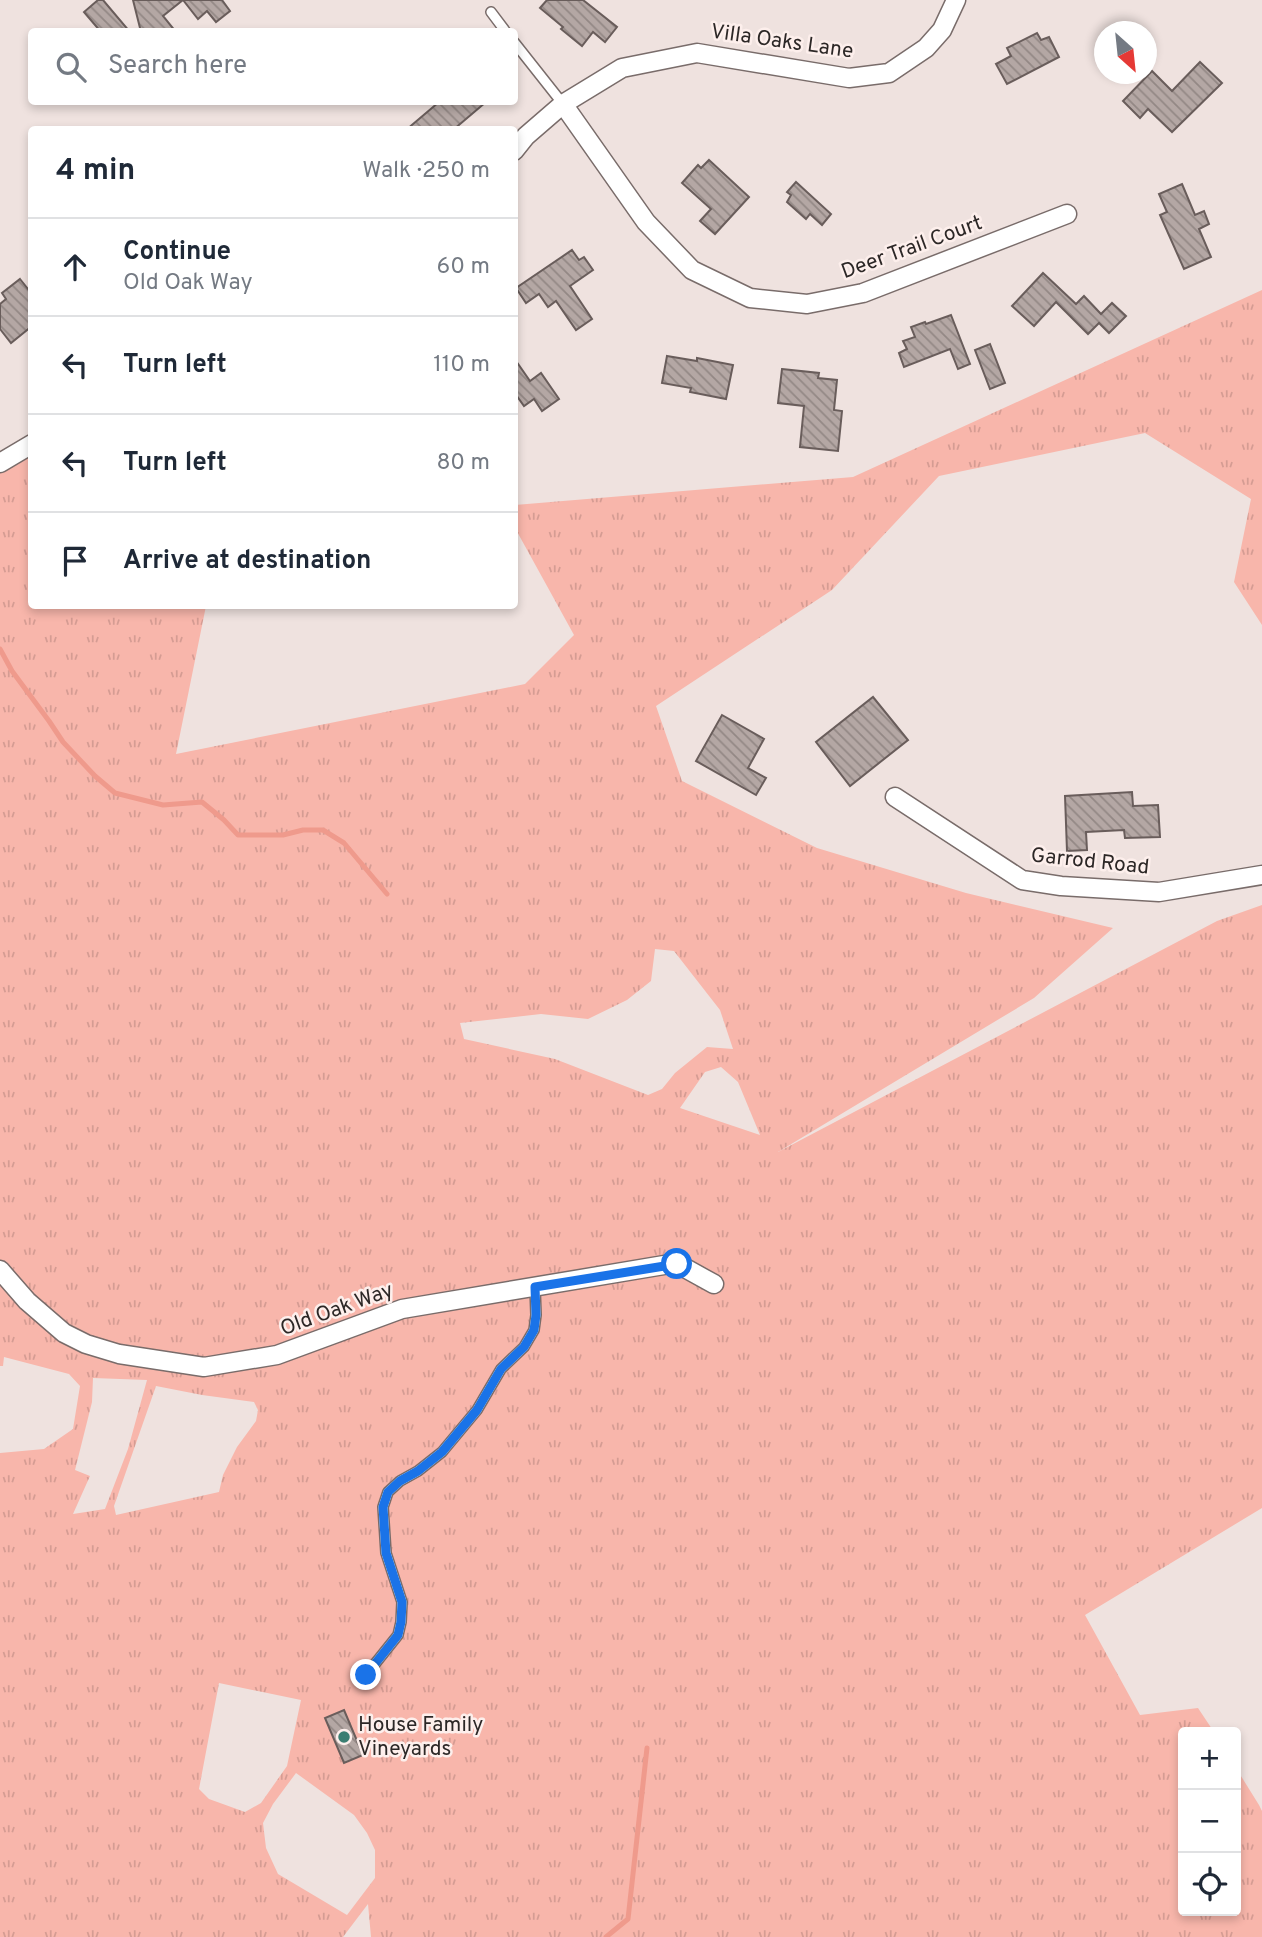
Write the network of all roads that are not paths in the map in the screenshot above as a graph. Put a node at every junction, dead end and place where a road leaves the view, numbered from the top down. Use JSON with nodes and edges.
{"nodes":[{"id":1,"x":956,"y":0,"type":"edge"},
{"id":2,"x":491,"y":12,"type":"dead end"},
{"id":3,"x":503,"y":28,"type":"edge"},
{"id":4,"x":518,"y":47,"type":"edge"},
{"id":5,"x":563,"y":104,"type":"junction"},
{"id":6,"x":518,"y":146,"type":"edge"},
{"id":7,"x":1067,"y":214,"type":"dead end"},
{"id":8,"x":28,"y":446,"type":"edge"},
{"id":9,"x":0,"y":463,"type":"edge"},
{"id":10,"x":895,"y":797,"type":"dead end"},
{"id":11,"x":1262,"y":875,"type":"edge"},
{"id":12,"x":0,"y":1270,"type":"edge"},
{"id":13,"x":714,"y":1284,"type":"dead end"},
{"id":14,"x":535,"y":1287,"type":"junction"},
{"id":15,"x":366,"y":1675,"type":"dead end"}],
"edges":[{"from":1,"to":5,"type":"street","name":"Villa Oaks Lane"},
{"from":2,"to":3,"type":"lane"},
{"from":4,"to":5,"type":"lane"},
{"from":5,"to":6,"type":"street","name":"Villa Oaks Lane"},
{"from":5,"to":7,"type":"street","name":"Deer Trail Court"},
{"from":8,"to":9,"type":"street"},
{"from":10,"to":11,"type":"street","name":"Garrod Road"},
{"from":12,"to":14,"type":"street","name":"Old Oak Way"},
{"from":13,"to":14,"type":"street","name":"Old Oak Way"},
{"from":14,"to":15,"type":"lane"}]}
